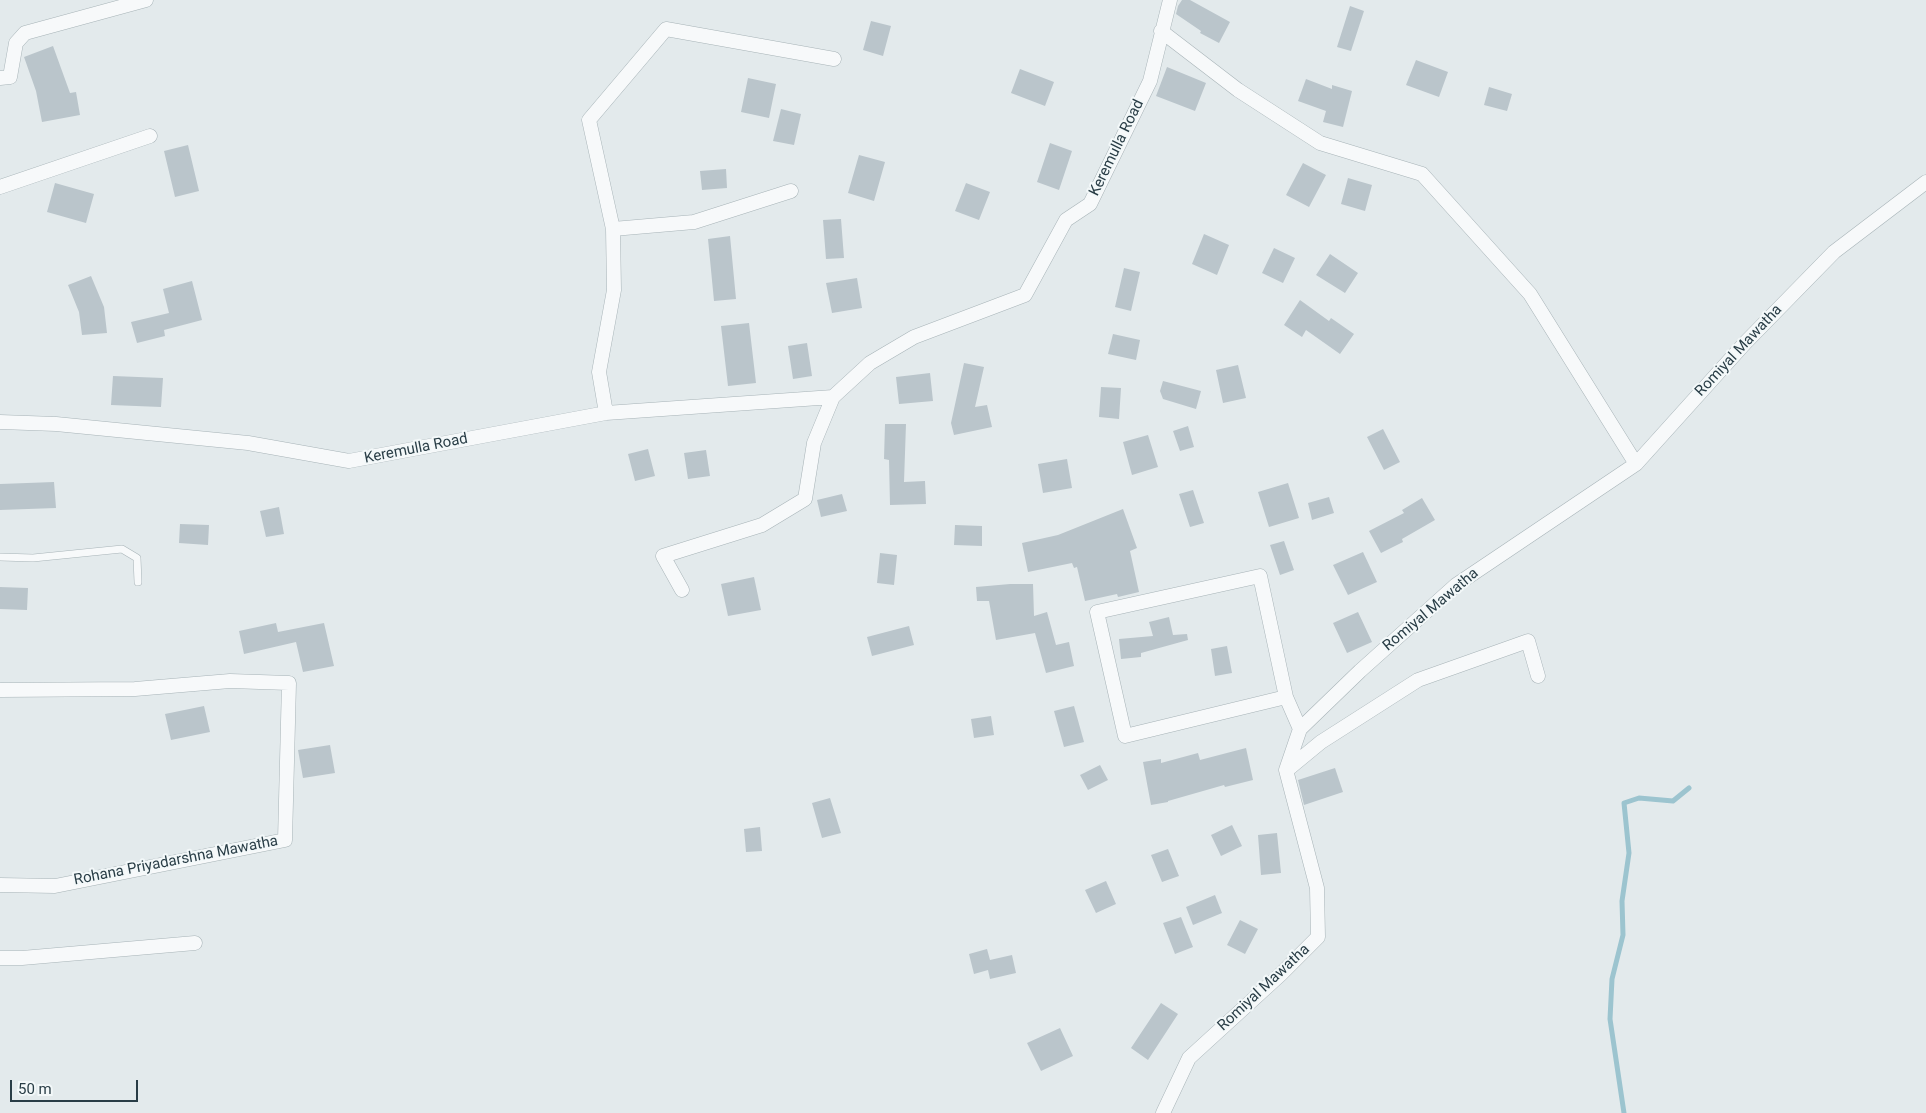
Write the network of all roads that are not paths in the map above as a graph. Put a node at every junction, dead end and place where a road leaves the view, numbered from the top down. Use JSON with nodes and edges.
{"nodes":[{"id":1,"x":146,"y":0,"type":"edge"},
{"id":2,"x":1170,"y":0,"type":"edge"},
{"id":3,"x":1161,"y":30,"type":"junction"},
{"id":4,"x":834,"y":59,"type":"dead end"},
{"id":5,"x":0,"y":78,"type":"edge"},
{"id":6,"x":150,"y":136,"type":"dead end"},
{"id":7,"x":1926,"y":182,"type":"edge"},
{"id":8,"x":0,"y":187,"type":"edge"},
{"id":9,"x":791,"y":191,"type":"dead end"},
{"id":10,"x":613,"y":229,"type":"junction"},
{"id":11,"x":833,"y":398,"type":"junction"},
{"id":12,"x":606,"y":413,"type":"junction"},
{"id":13,"x":0,"y":422,"type":"edge"},
{"id":14,"x":1636,"y":464,"type":"junction"},
{"id":15,"x":0,"y":557,"type":"edge"},
{"id":16,"x":138,"y":582,"type":"dead end"},
{"id":17,"x":682,"y":590,"type":"dead end"},
{"id":18,"x":1538,"y":676,"type":"dead end"},
{"id":19,"x":0,"y":690,"type":"edge"},
{"id":20,"x":1286,"y":697,"type":"junction"},
{"id":21,"x":1300,"y":729,"type":"junction"},
{"id":22,"x":1286,"y":770,"type":"junction"},
{"id":23,"x":0,"y":885,"type":"edge"},
{"id":24,"x":196,"y":943,"type":"dead end"},
{"id":25,"x":0,"y":958,"type":"edge"},
{"id":26,"x":1163,"y":1113,"type":"edge"}],
"edges":[{"from":1,"to":5,"type":"street"},
{"from":2,"to":3,"type":"street","name":"Keremulla Road"},
{"from":3,"to":11,"type":"street","name":"Keremulla Road"},
{"from":3,"to":14,"type":"street"},
{"from":4,"to":10,"type":"street"},
{"from":6,"to":8,"type":"street"},
{"from":7,"to":14,"type":"street","name":"Romiyal Mawatha"},
{"from":9,"to":10,"type":"street"},
{"from":10,"to":12,"type":"street"},
{"from":11,"to":12,"type":"street","name":"Keremulla Road"},
{"from":11,"to":17,"type":"street","name":"Keremulla Road"},
{"from":12,"to":13,"type":"street","name":"Keremulla Road"},
{"from":14,"to":21,"type":"street","name":"Romiyal Mawatha"},
{"from":15,"to":16,"type":"lane"},
{"from":18,"to":22,"type":"street"},
{"from":19,"to":23,"type":"street","name":"Rohana Priyadarshna Mawatha"},
{"from":20,"to":20,"type":"street"},
{"from":20,"to":21,"type":"street"},
{"from":21,"to":22,"type":"street","name":"Romiyal Mawatha"},
{"from":22,"to":26,"type":"street","name":"Romiyal Mawatha"},
{"from":24,"to":25,"type":"street"}]}
